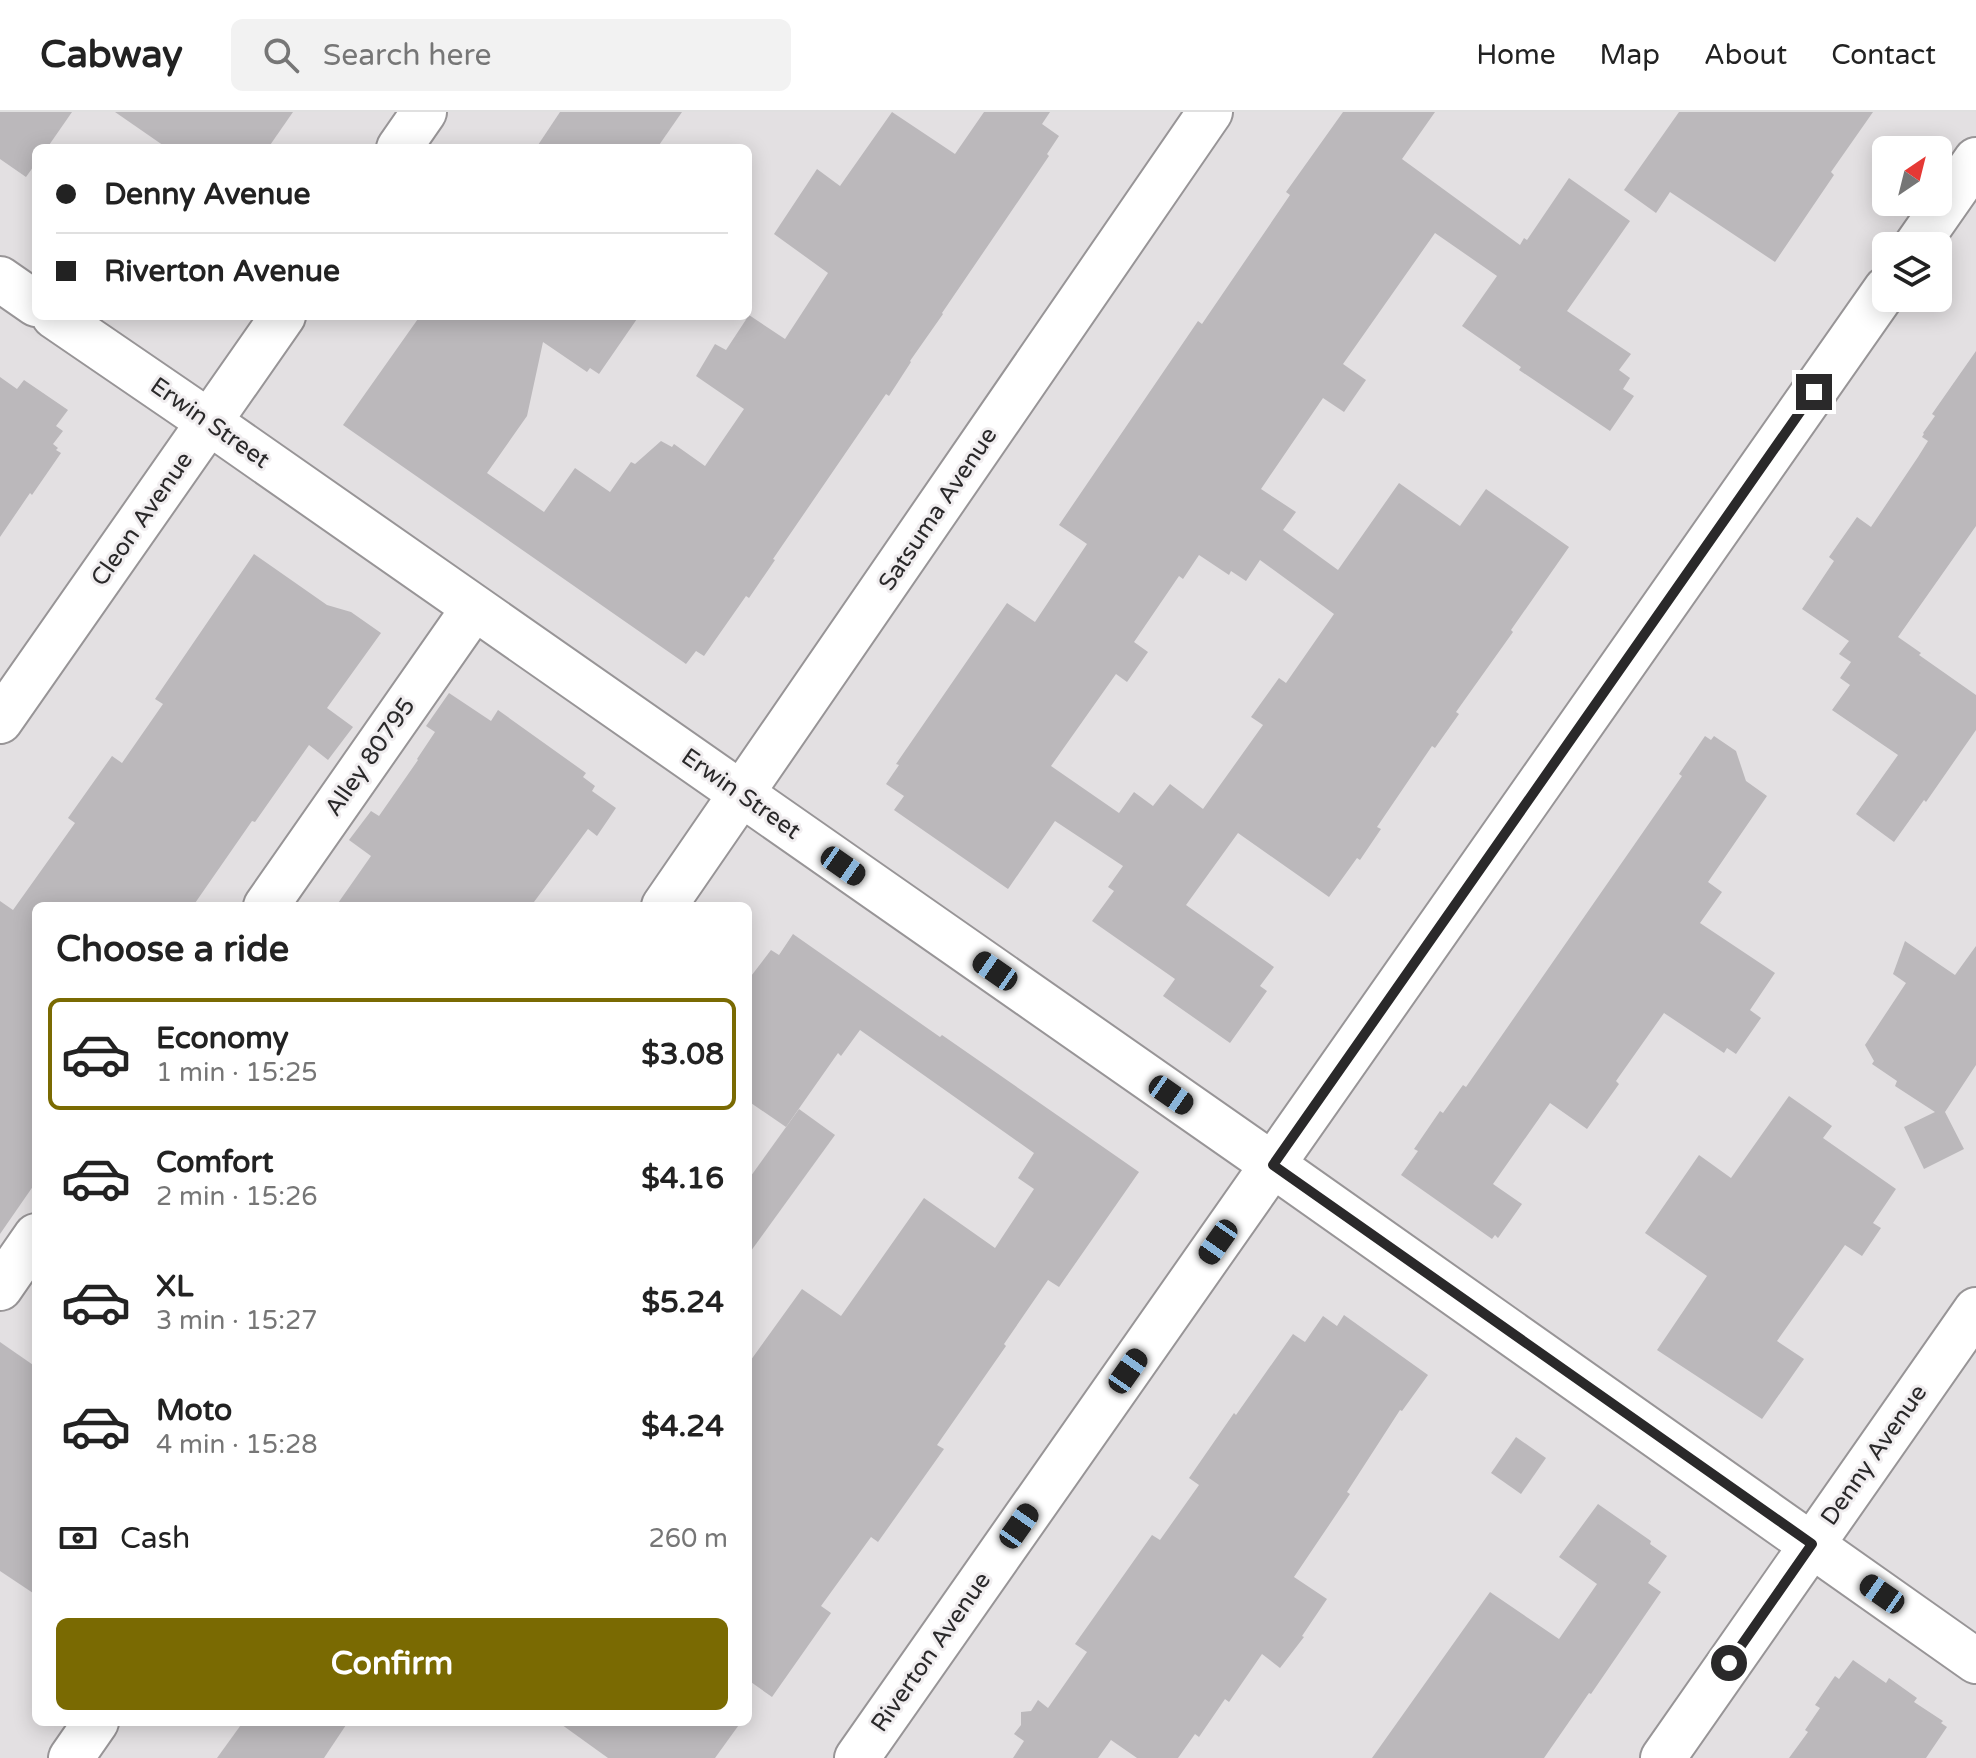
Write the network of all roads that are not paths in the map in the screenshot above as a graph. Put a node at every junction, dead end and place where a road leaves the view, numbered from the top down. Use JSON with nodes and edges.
{"nodes":[{"id":1,"x":424,"y":112,"type":"edge"},
{"id":2,"x":1210,"y":112,"type":"edge"},
{"id":3,"x":402,"y":144,"type":"edge"},
{"id":4,"x":1976,"y":160,"type":"edge"},
{"id":5,"x":1926,"y":232,"type":"edge"},
{"id":6,"x":0,"y":279,"type":"edge"},
{"id":7,"x":32,"y":301,"type":"edge"},
{"id":8,"x":1872,"y":309,"type":"edge"},
{"id":9,"x":60,"y":320,"type":"edge"},
{"id":10,"x":280,"y":320,"type":"edge"},
{"id":11,"x":209,"y":422,"type":"junction"},
{"id":12,"x":474,"y":608,"type":"junction"},
{"id":13,"x":0,"y":721,"type":"edge"},
{"id":14,"x":742,"y":795,"type":"junction"},
{"id":15,"x":269,"y":902,"type":"edge"},
{"id":16,"x":667,"y":902,"type":"edge"},
{"id":17,"x":1273,"y":1165,"type":"junction"},
{"id":18,"x":32,"y":1242,"type":"edge"},
{"id":19,"x":0,"y":1288,"type":"edge"},
{"id":20,"x":1976,"y":1310,"type":"edge"},
{"id":21,"x":1812,"y":1544,"type":"junction"},
{"id":22,"x":1976,"y":1661,"type":"edge"},
{"id":23,"x":93,"y":1726,"type":"edge"},
{"id":24,"x":71,"y":1758,"type":"edge"},
{"id":25,"x":857,"y":1758,"type":"edge"},
{"id":26,"x":1663,"y":1758,"type":"edge"}],
"edges":[{"from":1,"to":3,"type":"street"},
{"from":2,"to":14,"type":"street","name":"Satsuma Avenue"},
{"from":4,"to":5,"type":"street"},
{"from":6,"to":7,"type":"street"},
{"from":8,"to":17,"type":"street","name":"Riverton Avenue"},
{"from":9,"to":11,"type":"street","name":"Erwin Street"},
{"from":10,"to":11,"type":"street","name":"Cleon Avenue"},
{"from":11,"to":12,"type":"street","name":"Erwin Street"},
{"from":11,"to":13,"type":"street","name":"Cleon Avenue"},
{"from":12,"to":14,"type":"street","name":"Erwin Street"},
{"from":12,"to":15,"type":"street","name":"Alley 80795"},
{"from":14,"to":16,"type":"street","name":"Satsuma Avenue"},
{"from":14,"to":17,"type":"street","name":"Erwin Street"},
{"from":17,"to":21,"type":"street","name":"Erwin Street"},
{"from":17,"to":25,"type":"street","name":"Riverton Avenue"},
{"from":18,"to":19,"type":"street"},
{"from":20,"to":21,"type":"street","name":"Denny Avenue"},
{"from":21,"to":22,"type":"street","name":"Erwin Street"},
{"from":21,"to":26,"type":"street","name":"Denny Avenue"},
{"from":23,"to":24,"type":"street"}]}
